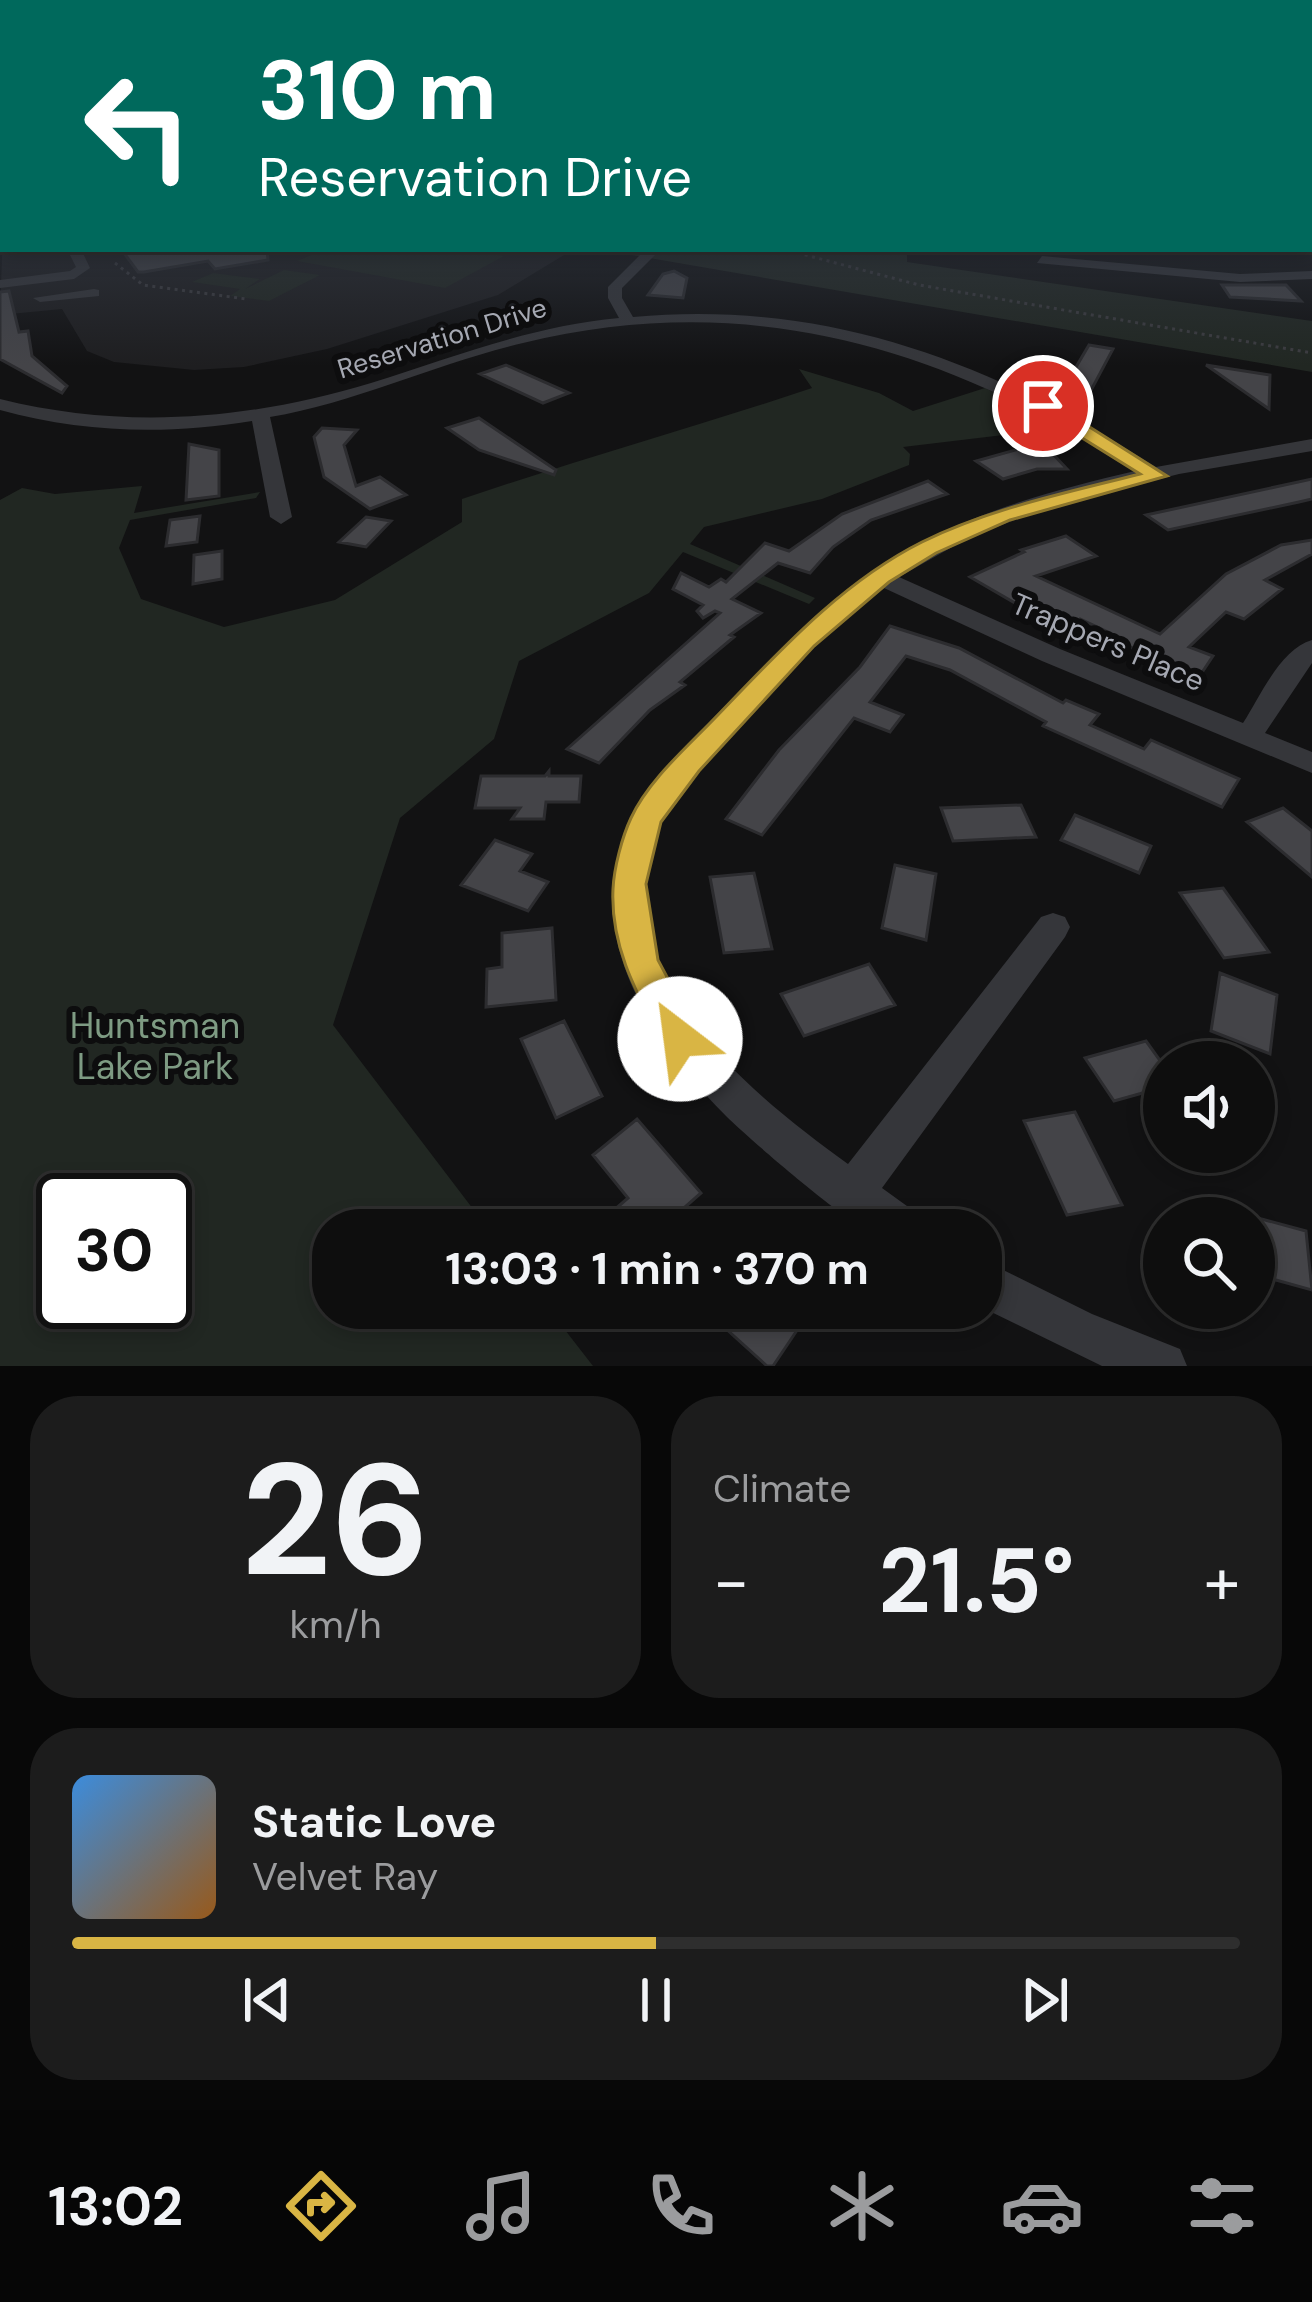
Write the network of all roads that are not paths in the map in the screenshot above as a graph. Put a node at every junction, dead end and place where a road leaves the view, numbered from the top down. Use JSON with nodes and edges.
{"nodes":[{"id":1,"x":75,"y":252,"type":"edge"},
{"id":2,"x":651,"y":252,"type":"edge"},
{"id":3,"x":1177,"y":253,"type":"dead end"},
{"id":4,"x":1042,"y":260,"type":"dead end"},
{"id":5,"x":1177,"y":272,"type":"junction"},
{"id":6,"x":1308,"y":278,"type":"edge"},
{"id":7,"x":0,"y":284,"type":"edge"},
{"id":8,"x":94,"y":293,"type":"dead end"},
{"id":9,"x":23,"y":300,"type":"dead end"},
{"id":10,"x":628,"y":321,"type":"junction"},
{"id":11,"x":0,"y":404,"type":"edge"},
{"id":12,"x":260,"y":413,"type":"junction"},
{"id":13,"x":1312,"y":445,"type":"edge"},
{"id":14,"x":1157,"y":476,"type":"junction"},
{"id":15,"x":281,"y":517,"type":"dead end"},
{"id":16,"x":880,"y":577,"type":"junction"},
{"id":17,"x":1312,"y":648,"type":"edge"},
{"id":18,"x":1249,"y":736,"type":"junction"},
{"id":19,"x":1312,"y":763,"type":"edge"},
{"id":20,"x":1053,"y":927,"type":"dead end"},
{"id":21,"x":853,"y":1192,"type":"junction"},
{"id":22,"x":875,"y":1209,"type":"edge"},
{"id":23,"x":1002,"y":1293,"type":"edge"},
{"id":24,"x":1163,"y":1366,"type":"edge"}],
"edges":[{"from":1,"to":7,"type":"street"},
{"from":2,"to":10,"type":"street"},
{"from":3,"to":5,"type":"street"},
{"from":4,"to":5,"type":"street"},
{"from":5,"to":6,"type":"street"},
{"from":8,"to":9,"type":"street"},
{"from":10,"to":12,"type":"street","name":"Reservation Drive"},
{"from":10,"to":14,"type":"street","name":"Reservation Drive"},
{"from":11,"to":12,"type":"street","name":"Reservation Drive"},
{"from":12,"to":15,"type":"street"},
{"from":13,"to":14,"type":"street"},
{"from":14,"to":16,"type":"street"},
{"from":16,"to":18,"type":"street","name":"Trappers Place"},
{"from":16,"to":21,"type":"street"},
{"from":17,"to":18,"type":"street"},
{"from":18,"to":19,"type":"street","name":"Trappers Place"},
{"from":20,"to":21,"type":"street"},
{"from":21,"to":22,"type":"street"},
{"from":23,"to":24,"type":"street"}]}
